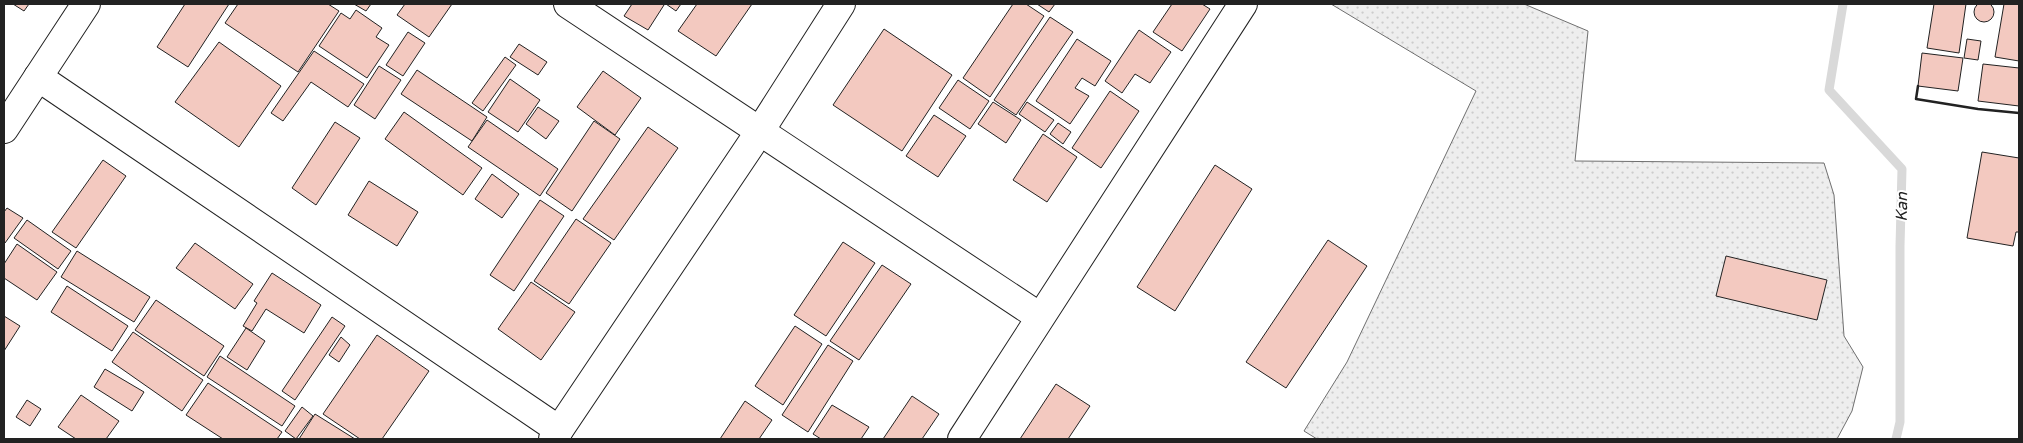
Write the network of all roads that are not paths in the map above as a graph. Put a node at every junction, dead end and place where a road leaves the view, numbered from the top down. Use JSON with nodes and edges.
{"nodes":[{"id":1,"x":86,"y":4,"type":"edge"},
{"id":2,"x":568,"y":4,"type":"edge"},
{"id":3,"x":841,"y":4,"type":"edge"},
{"id":4,"x":1243,"y":4,"type":"edge"},
{"id":5,"x":38,"y":77,"type":"junction"},
{"id":6,"x":4,"y":129,"type":"edge"},
{"id":7,"x":760,"y":130,"type":"junction"},
{"id":8,"x":1040,"y":317,"type":"junction"},
{"id":9,"x":556,"y":435,"type":"edge"},
{"id":10,"x":962,"y":439,"type":"edge"}],
"edges":[{"from":1,"to":5,"type":"street"},
{"from":2,"to":7,"type":"street"},
{"from":3,"to":7,"type":"street"},
{"from":4,"to":8,"type":"street"},
{"from":5,"to":6,"type":"street"},
{"from":5,"to":9,"type":"street"},
{"from":7,"to":8,"type":"street"},
{"from":7,"to":9,"type":"street"},
{"from":8,"to":10,"type":"street"}]}
